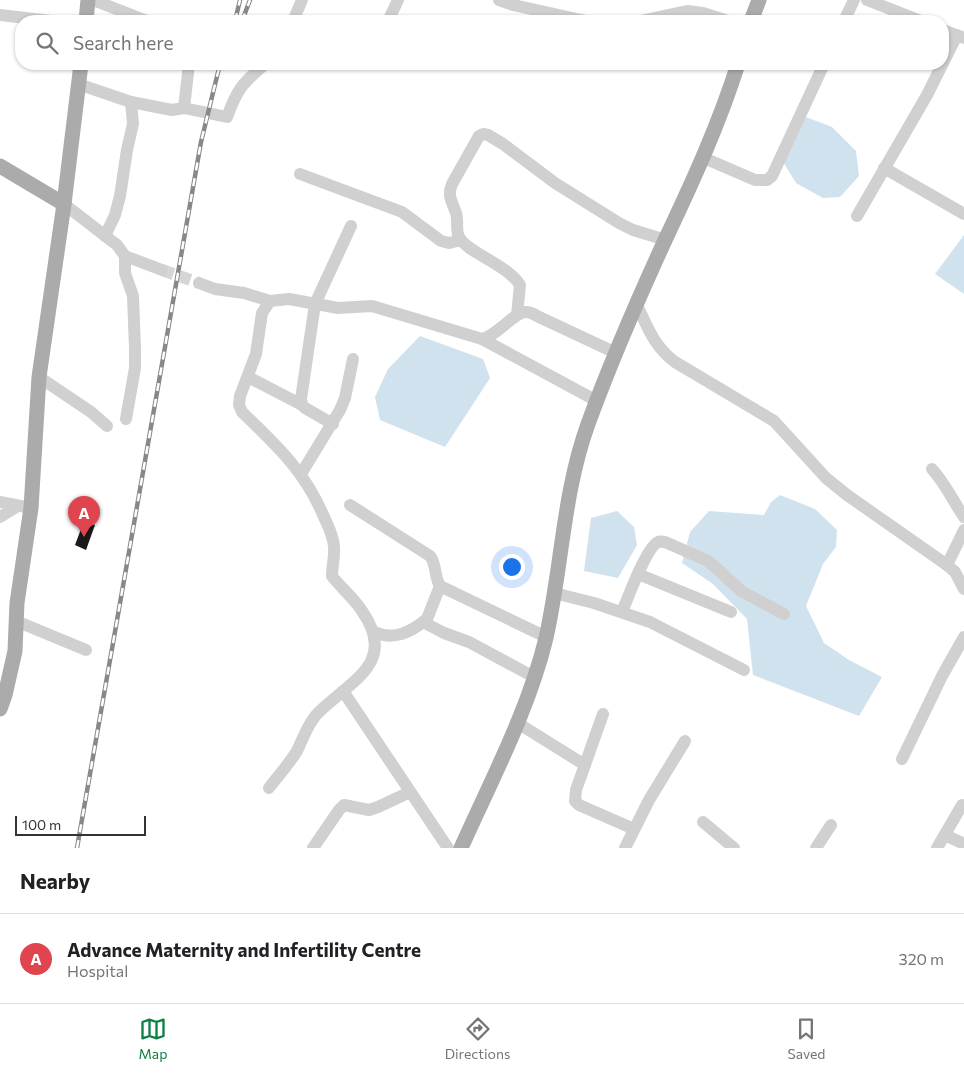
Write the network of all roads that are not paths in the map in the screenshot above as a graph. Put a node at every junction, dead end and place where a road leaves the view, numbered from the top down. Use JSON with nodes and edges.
{"nodes":[{"id":1,"x":88,"y":0,"type":"edge"},
{"id":2,"x":93,"y":0,"type":"edge"},
{"id":3,"x":302,"y":0,"type":"edge"},
{"id":4,"x":398,"y":0,"type":"edge"},
{"id":5,"x":499,"y":0,"type":"edge"},
{"id":6,"x":759,"y":0,"type":"edge"},
{"id":7,"x":854,"y":0,"type":"edge"},
{"id":8,"x":867,"y":0,"type":"edge"},
{"id":9,"x":0,"y":15,"type":"edge"},
{"id":10,"x":87,"y":15,"type":"edge"},
{"id":11,"x":132,"y":15,"type":"edge"},
{"id":12,"x":296,"y":15,"type":"edge"},
{"id":13,"x":391,"y":15,"type":"edge"},
{"id":14,"x":557,"y":15,"type":"edge"},
{"id":15,"x":671,"y":15,"type":"edge"},
{"id":16,"x":709,"y":15,"type":"edge"},
{"id":17,"x":753,"y":15,"type":"edge"},
{"id":18,"x":847,"y":15,"type":"edge"},
{"id":19,"x":906,"y":15,"type":"edge"},
{"id":20,"x":15,"y":17,"type":"edge"},
{"id":21,"x":949,"y":32,"type":"edge"},
{"id":22,"x":961,"y":37,"type":"edge"},
{"id":23,"x":949,"y":57,"type":"edge"},
{"id":24,"x":80,"y":70,"type":"edge"},
{"id":25,"x":188,"y":70,"type":"edge"},
{"id":26,"x":257,"y":70,"type":"edge"},
{"id":27,"x":736,"y":70,"type":"edge"},
{"id":28,"x":821,"y":70,"type":"edge"},
{"id":29,"x":941,"y":70,"type":"edge"},
{"id":30,"x":78,"y":84,"type":"junction"},
{"id":31,"x":131,"y":102,"type":"junction"},
{"id":32,"x":184,"y":108,"type":"junction"},
{"id":33,"x":704,"y":158,"type":"junction"},
{"id":34,"x":0,"y":166,"type":"edge"},
{"id":35,"x":884,"y":168,"type":"junction"},
{"id":36,"x":300,"y":174,"type":"dead end"},
{"id":37,"x":64,"y":204,"type":"junction"},
{"id":38,"x":964,"y":214,"type":"edge"},
{"id":39,"x":857,"y":216,"type":"dead end"},
{"id":40,"x":350,"y":226,"type":"dead end"},
{"id":41,"x":105,"y":236,"type":"junction"},
{"id":42,"x":461,"y":240,"type":"junction"},
{"id":43,"x":666,"y":240,"type":"junction"},
{"id":44,"x":125,"y":256,"type":"junction"},
{"id":45,"x":162,"y":270,"type":"tunnel mouth"},
{"id":46,"x":199,"y":283,"type":"tunnel mouth"},
{"id":47,"x":270,"y":301,"type":"junction"},
{"id":48,"x":315,"y":304,"type":"junction"},
{"id":49,"x":637,"y":305,"type":"junction"},
{"id":50,"x":517,"y":315,"type":"junction"},
{"id":51,"x":482,"y":339,"type":"junction"},
{"id":52,"x":616,"y":353,"type":"junction"},
{"id":53,"x":353,"y":359,"type":"dead end"},
{"id":54,"x":248,"y":376,"type":"junction"},
{"id":55,"x":39,"y":377,"type":"junction"},
{"id":56,"x":597,"y":401,"type":"junction"},
{"id":57,"x":302,"y":405,"type":"junction"},
{"id":58,"x":126,"y":419,"type":"dead end"},
{"id":59,"x":333,"y":424,"type":"junction"},
{"id":60,"x":106,"y":426,"type":"dead end"},
{"id":61,"x":932,"y":469,"type":"dead end"},
{"id":62,"x":301,"y":474,"type":"junction"},
{"id":63,"x":0,"y":502,"type":"edge"},
{"id":64,"x":350,"y":505,"type":"dead end"},
{"id":65,"x":24,"y":507,"type":"junction"},
{"id":66,"x":0,"y":517,"type":"edge"},
{"id":67,"x":964,"y":517,"type":"edge"},
{"id":68,"x":964,"y":530,"type":"edge"},
{"id":69,"x":947,"y":565,"type":"junction"},
{"id":70,"x":638,"y":574,"type":"junction"},
{"id":71,"x":963,"y":583,"type":"edge"},
{"id":72,"x":440,"y":586,"type":"junction"},
{"id":73,"x":554,"y":593,"type":"junction"},
{"id":74,"x":622,"y":612,"type":"junction"},
{"id":75,"x":731,"y":612,"type":"dead end"},
{"id":76,"x":784,"y":614,"type":"dead end"},
{"id":77,"x":16,"y":621,"type":"junction"},
{"id":78,"x":423,"y":622,"type":"junction"},
{"id":79,"x":374,"y":632,"type":"junction"},
{"id":80,"x":546,"y":637,"type":"junction"},
{"id":81,"x":964,"y":637,"type":"edge"},
{"id":82,"x":86,"y":650,"type":"dead end"},
{"id":83,"x":744,"y":670,"type":"dead end"},
{"id":84,"x":534,"y":677,"type":"junction"},
{"id":85,"x":343,"y":691,"type":"junction"},
{"id":86,"x":0,"y":709,"type":"edge"},
{"id":87,"x":603,"y":714,"type":"dead end"},
{"id":88,"x":516,"y":722,"type":"junction"},
{"id":89,"x":685,"y":741,"type":"dead end"},
{"id":90,"x":902,"y":759,"type":"dead end"},
{"id":91,"x":585,"y":765,"type":"junction"},
{"id":92,"x":269,"y":788,"type":"dead end"},
{"id":93,"x":410,"y":792,"type":"junction"},
{"id":94,"x":962,"y":805,"type":"dead end"},
{"id":95,"x":703,"y":822,"type":"dead end"},
{"id":96,"x":831,"y":825,"type":"dead end"},
{"id":97,"x":634,"y":829,"type":"junction"},
{"id":98,"x":945,"y":835,"type":"junction"},
{"id":99,"x":964,"y":844,"type":"edge"},
{"id":100,"x":313,"y":848,"type":"edge"},
{"id":101,"x":448,"y":848,"type":"edge"},
{"id":102,"x":461,"y":848,"type":"edge"},
{"id":103,"x":625,"y":848,"type":"edge"},
{"id":104,"x":734,"y":848,"type":"edge"},
{"id":105,"x":816,"y":848,"type":"edge"},
{"id":106,"x":937,"y":848,"type":"edge"}],
"edges":[{"from":1,"to":10,"type":"main road"},
{"from":2,"to":11,"type":"street"},
{"from":3,"to":12,"type":"street"},
{"from":4,"to":13,"type":"street"},
{"from":5,"to":14,"type":"street"},
{"from":6,"to":17,"type":"main road"},
{"from":7,"to":18,"type":"street"},
{"from":8,"to":19,"type":"street"},
{"from":9,"to":20,"type":"street"},
{"from":15,"to":16,"type":"street"},
{"from":21,"to":22,"type":"street"},
{"from":22,"to":23,"type":"street"},
{"from":24,"to":30,"type":"main road"},
{"from":25,"to":32,"type":"street"},
{"from":26,"to":32,"type":"street"},
{"from":27,"to":33,"type":"main road"},
{"from":28,"to":33,"type":"street"},
{"from":29,"to":35,"type":"street"},
{"from":30,"to":31,"type":"street"},
{"from":30,"to":37,"type":"main road"},
{"from":31,"to":32,"type":"street"},
{"from":31,"to":41,"type":"street"},
{"from":33,"to":43,"type":"main road"},
{"from":34,"to":37,"type":"main road"},
{"from":35,"to":38,"type":"street"},
{"from":35,"to":39,"type":"street"},
{"from":36,"to":42,"type":"street"},
{"from":37,"to":41,"type":"street"},
{"from":37,"to":55,"type":"main road"},
{"from":40,"to":48,"type":"street"},
{"from":41,"to":44,"type":"street"},
{"from":42,"to":43,"type":"street"},
{"from":42,"to":50,"type":"street"},
{"from":43,"to":49,"type":"main road"},
{"from":44,"to":45,"type":"street"},
{"from":44,"to":58,"type":"street"},
{"from":46,"to":47,"type":"street"},
{"from":47,"to":48,"type":"street"},
{"from":47,"to":54,"type":"street"},
{"from":48,"to":51,"type":"street"},
{"from":48,"to":57,"type":"street"},
{"from":49,"to":52,"type":"main road"},
{"from":49,"to":69,"type":"street"},
{"from":50,"to":51,"type":"street"},
{"from":50,"to":52,"type":"street"},
{"from":51,"to":56,"type":"street"},
{"from":52,"to":56,"type":"main road"},
{"from":53,"to":59,"type":"street"},
{"from":54,"to":57,"type":"street"},
{"from":54,"to":62,"type":"street"},
{"from":55,"to":60,"type":"street"},
{"from":55,"to":65,"type":"main road"},
{"from":56,"to":73,"type":"main road"},
{"from":57,"to":59,"type":"street"},
{"from":59,"to":62,"type":"street"},
{"from":61,"to":67,"type":"street"},
{"from":62,"to":79,"type":"street"},
{"from":63,"to":65,"type":"street"},
{"from":64,"to":72,"type":"street"},
{"from":65,"to":66,"type":"street"},
{"from":65,"to":77,"type":"main road"},
{"from":68,"to":69,"type":"street"},
{"from":69,"to":71,"type":"street"},
{"from":70,"to":74,"type":"street"},
{"from":70,"to":75,"type":"street"},
{"from":70,"to":76,"type":"street"},
{"from":72,"to":78,"type":"street"},
{"from":72,"to":80,"type":"street"},
{"from":73,"to":74,"type":"street"},
{"from":73,"to":80,"type":"main road"},
{"from":74,"to":83,"type":"street"},
{"from":77,"to":82,"type":"street"},
{"from":77,"to":86,"type":"main road"},
{"from":78,"to":79,"type":"street"},
{"from":78,"to":84,"type":"street"},
{"from":79,"to":85,"type":"street"},
{"from":80,"to":84,"type":"main road"},
{"from":81,"to":90,"type":"street"},
{"from":84,"to":88,"type":"main road"},
{"from":85,"to":92,"type":"street"},
{"from":85,"to":93,"type":"street"},
{"from":87,"to":91,"type":"street"},
{"from":88,"to":91,"type":"street"},
{"from":88,"to":102,"type":"main road"},
{"from":89,"to":97,"type":"street"},
{"from":91,"to":97,"type":"street"},
{"from":93,"to":100,"type":"street"},
{"from":93,"to":101,"type":"street"},
{"from":94,"to":98,"type":"street"},
{"from":95,"to":104,"type":"street"},
{"from":96,"to":105,"type":"street"},
{"from":97,"to":103,"type":"street"},
{"from":98,"to":99,"type":"street"},
{"from":98,"to":106,"type":"street"}]}
